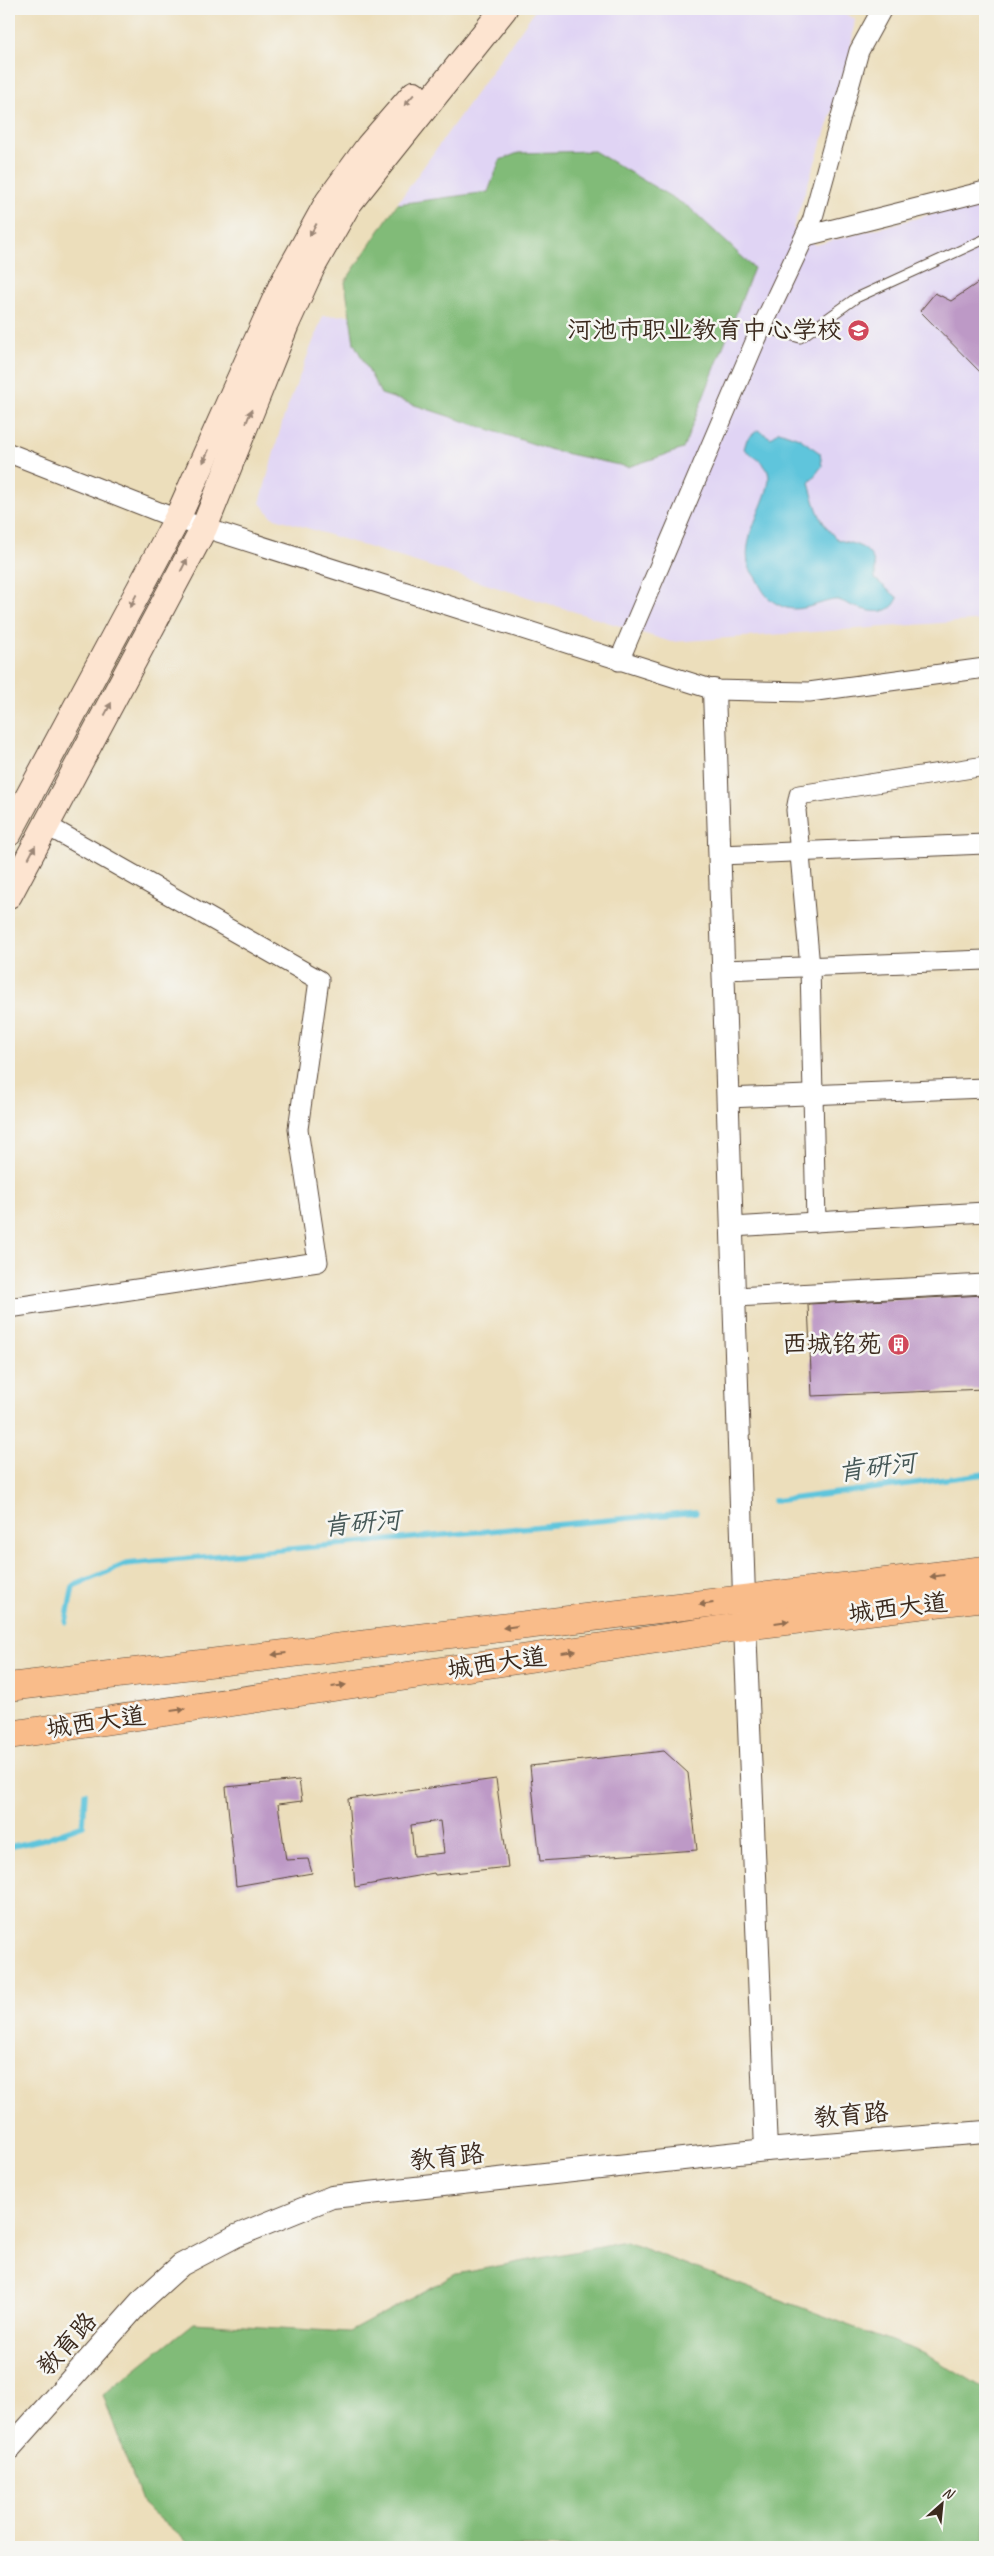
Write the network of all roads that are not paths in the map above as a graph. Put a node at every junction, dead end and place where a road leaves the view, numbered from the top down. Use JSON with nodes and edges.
{"nodes":[{"id":1,"x":485,"y":9,"type":"edge"},
{"id":2,"x":504,"y":9,"type":"edge"},
{"id":3,"x":882,"y":9,"type":"edge"},
{"id":4,"x":985,"y":191,"type":"edge"},
{"id":5,"x":806,"y":236,"type":"junction"},
{"id":6,"x":985,"y":239,"type":"edge"},
{"id":7,"x":762,"y":327,"type":"junction"},
{"id":8,"x":9,"y":453,"type":"edge"},
{"id":9,"x":177,"y":519,"type":"junction"},
{"id":10,"x":204,"y":528,"type":"junction"},
{"id":11,"x":619,"y":661,"type":"junction"},
{"id":12,"x":985,"y":668,"type":"edge"},
{"id":13,"x":714,"y":690,"type":"junction"},
{"id":14,"x":985,"y":766,"type":"edge"},
{"id":15,"x":46,"y":825,"type":"junction"},
{"id":16,"x":9,"y":833,"type":"edge"},
{"id":17,"x":985,"y":844,"type":"edge"},
{"id":18,"x":801,"y":852,"type":"junction"},
{"id":19,"x":720,"y":855,"type":"junction"},
{"id":20,"x":9,"y":895,"type":"edge"},
{"id":21,"x":985,"y":960,"type":"edge"},
{"id":22,"x":810,"y":967,"type":"junction"},
{"id":23,"x":724,"y":970,"type":"junction"},
{"id":24,"x":985,"y":1088,"type":"edge"},
{"id":25,"x":814,"y":1095,"type":"junction"},
{"id":26,"x":728,"y":1098,"type":"junction"},
{"id":27,"x":985,"y":1212,"type":"edge"},
{"id":28,"x":816,"y":1222,"type":"junction"},
{"id":29,"x":732,"y":1227,"type":"junction"},
{"id":30,"x":985,"y":1284,"type":"edge"},
{"id":31,"x":735,"y":1297,"type":"junction"},
{"id":32,"x":9,"y":1308,"type":"edge"},
{"id":33,"x":985,"y":1570,"type":"edge"},
{"id":34,"x":985,"y":1597,"type":"edge"},
{"id":35,"x":745,"y":1599,"type":"junction"},
{"id":36,"x":745,"y":1626,"type":"junction"},
{"id":37,"x":9,"y":1687,"type":"edge"},
{"id":38,"x":9,"y":1735,"type":"edge"},
{"id":39,"x":985,"y":2132,"type":"edge"},
{"id":40,"x":766,"y":2150,"type":"junction"},
{"id":41,"x":9,"y":2450,"type":"edge"}],
"edges":[{"from":1,"to":9,"type":"main road","one_way":true},
{"from":10,"to":2,"type":"main road","one_way":true},
{"from":3,"to":5,"type":"street"},
{"from":4,"to":5,"type":"street"},
{"from":5,"to":7,"type":"street"},
{"from":6,"to":7,"type":"lane"},
{"from":7,"to":11,"type":"street"},
{"from":8,"to":9,"type":"street"},
{"from":9,"to":10,"type":"street"},
{"from":9,"to":16,"type":"main road","one_way":true},
{"from":10,"to":11,"type":"street"},
{"from":15,"to":10,"type":"main road","one_way":true},
{"from":11,"to":13,"type":"street"},
{"from":12,"to":13,"type":"street"},
{"from":13,"to":19,"type":"street"},
{"from":14,"to":18,"type":"street"},
{"from":20,"to":15,"type":"main road","one_way":true},
{"from":15,"to":32,"type":"street"},
{"from":17,"to":18,"type":"street"},
{"from":18,"to":19,"type":"street"},
{"from":18,"to":22,"type":"street"},
{"from":19,"to":23,"type":"street"},
{"from":21,"to":22,"type":"street"},
{"from":22,"to":23,"type":"street"},
{"from":22,"to":25,"type":"street"},
{"from":23,"to":26,"type":"street"},
{"from":24,"to":25,"type":"street"},
{"from":25,"to":26,"type":"street"},
{"from":25,"to":28,"type":"street"},
{"from":26,"to":29,"type":"street"},
{"from":27,"to":28,"type":"street"},
{"from":28,"to":29,"type":"street"},
{"from":29,"to":31,"type":"street"},
{"from":30,"to":31,"type":"street"},
{"from":31,"to":35,"type":"street"},
{"from":33,"to":35,"type":"main road","name":"城西大道","one_way":true},
{"from":36,"to":34,"type":"main road","name":"城西大道","one_way":true},
{"from":35,"to":36,"type":"street"},
{"from":35,"to":37,"type":"main road","name":"城西大道","one_way":true},
{"from":38,"to":36,"type":"main road","name":"城西大道","one_way":true},
{"from":36,"to":40,"type":"street"},
{"from":39,"to":40,"type":"street","name":"教育路"},
{"from":40,"to":41,"type":"street","name":"教育路"}]}
